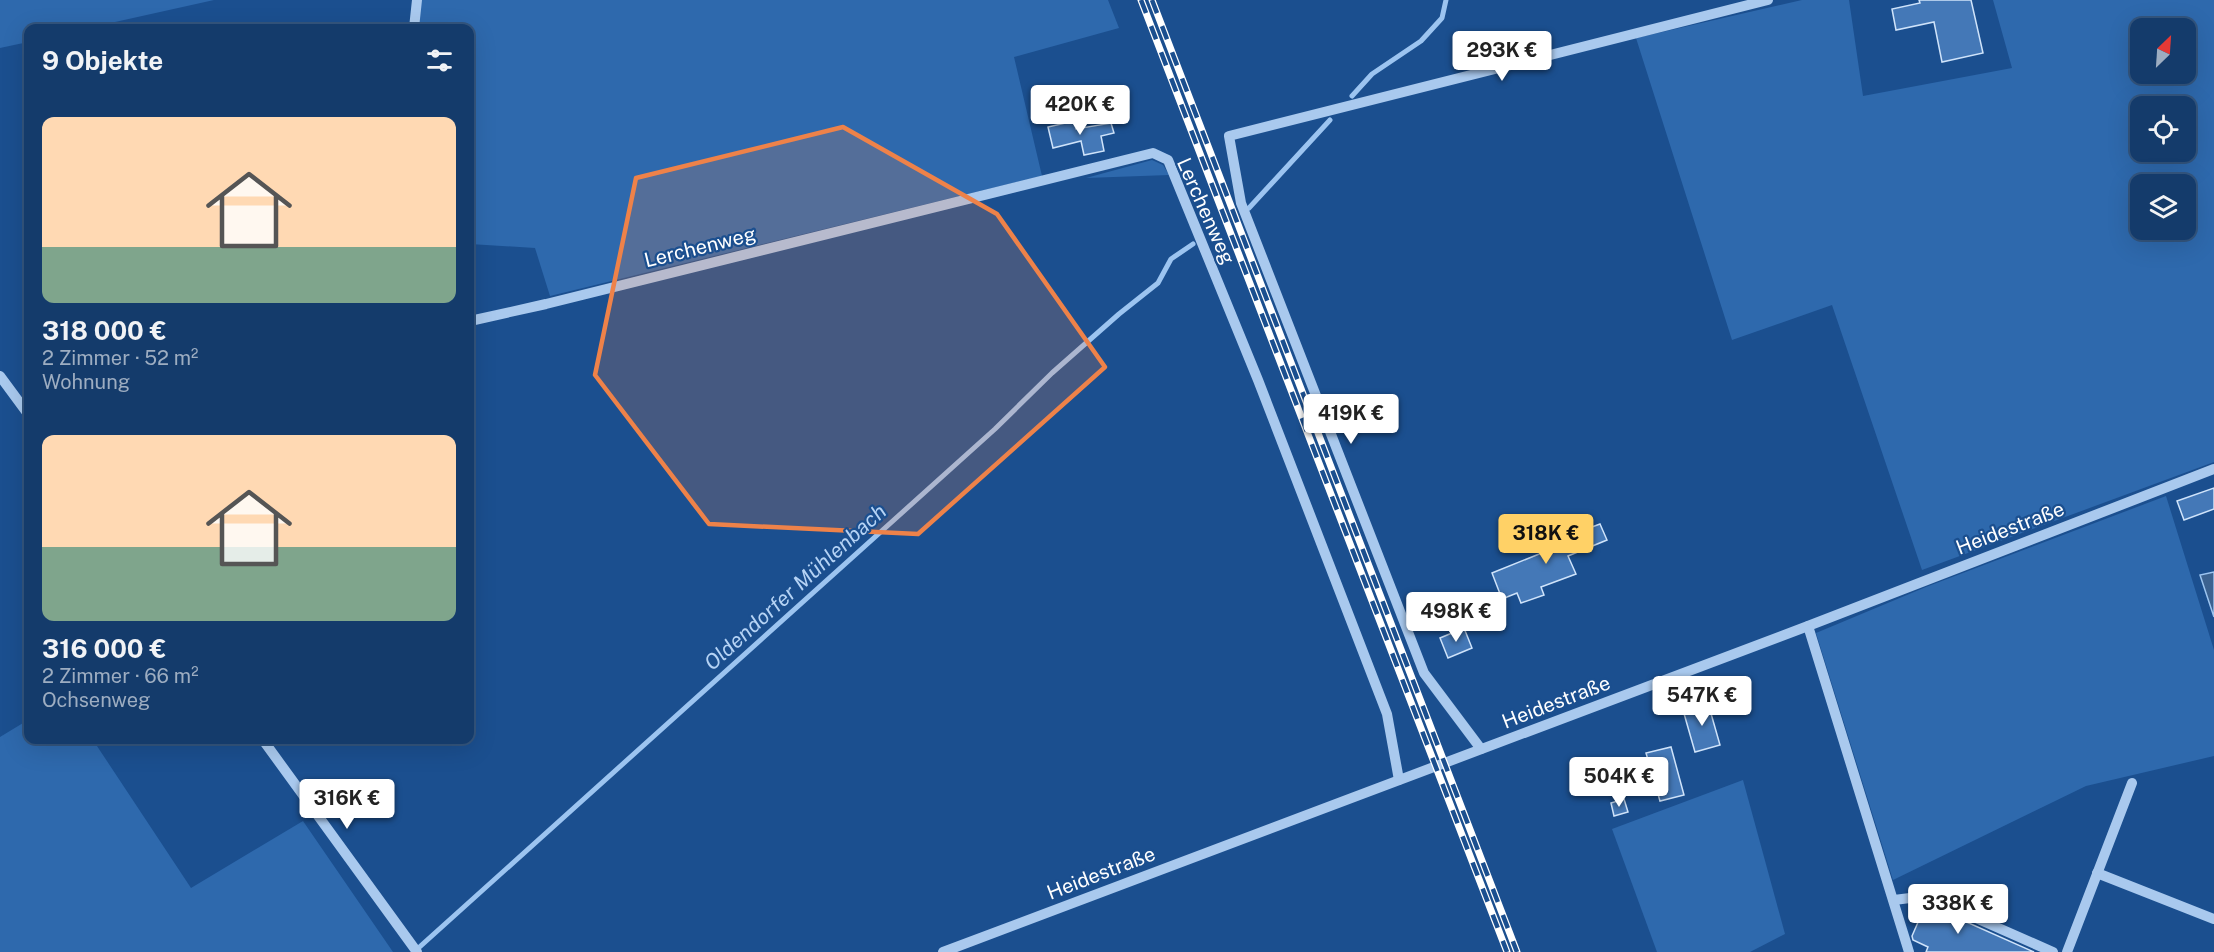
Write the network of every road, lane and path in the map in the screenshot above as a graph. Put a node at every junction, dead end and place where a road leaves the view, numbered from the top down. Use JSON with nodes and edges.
{"nodes":[{"id":1,"x":417,"y":0,"type":"edge"},
{"id":2,"x":1768,"y":0,"type":"edge"},
{"id":3,"x":414,"y":24,"type":"edge"},
{"id":4,"x":474,"y":320,"type":"edge"},
{"id":5,"x":0,"y":376,"type":"edge"},
{"id":6,"x":24,"y":409,"type":"edge"},
{"id":7,"x":2214,"y":469,"type":"edge"},
{"id":8,"x":1808,"y":626,"type":"junction"},
{"id":9,"x":266,"y":744,"type":"edge"},
{"id":10,"x":1481,"y":749,"type":"junction"},
{"id":11,"x":1400,"y":780,"type":"junction"},
{"id":12,"x":2132,"y":783,"type":"dead end"},
{"id":13,"x":2097,"y":873,"type":"junction"},
{"id":14,"x":1894,"y":900,"type":"junction"},
{"id":15,"x":2214,"y":919,"type":"edge"},
{"id":16,"x":417,"y":952,"type":"edge"},
{"id":17,"x":943,"y":952,"type":"edge"},
{"id":18,"x":1909,"y":952,"type":"edge"},
{"id":19,"x":2053,"y":952,"type":"edge"},
{"id":20,"x":2067,"y":952,"type":"edge"}],
"edges":[{"from":1,"to":3,"type":"street"},
{"from":2,"to":10,"type":"street","name":"Lerchenweg"},
{"from":4,"to":11,"type":"street","name":"Lerchenweg"},
{"from":5,"to":6,"type":"street"},
{"from":7,"to":8,"type":"street","name":"Heidestraße"},
{"from":8,"to":10,"type":"street","name":"Heidestraße"},
{"from":8,"to":14,"type":"street"},
{"from":9,"to":16,"type":"street"},
{"from":10,"to":11,"type":"street","name":"Heidestraße"},
{"from":11,"to":17,"type":"street","name":"Heidestraße"},
{"from":12,"to":13,"type":"street"},
{"from":13,"to":15,"type":"street"},
{"from":13,"to":20,"type":"street"},
{"from":14,"to":18,"type":"street"},
{"from":14,"to":19,"type":"street"}]}
